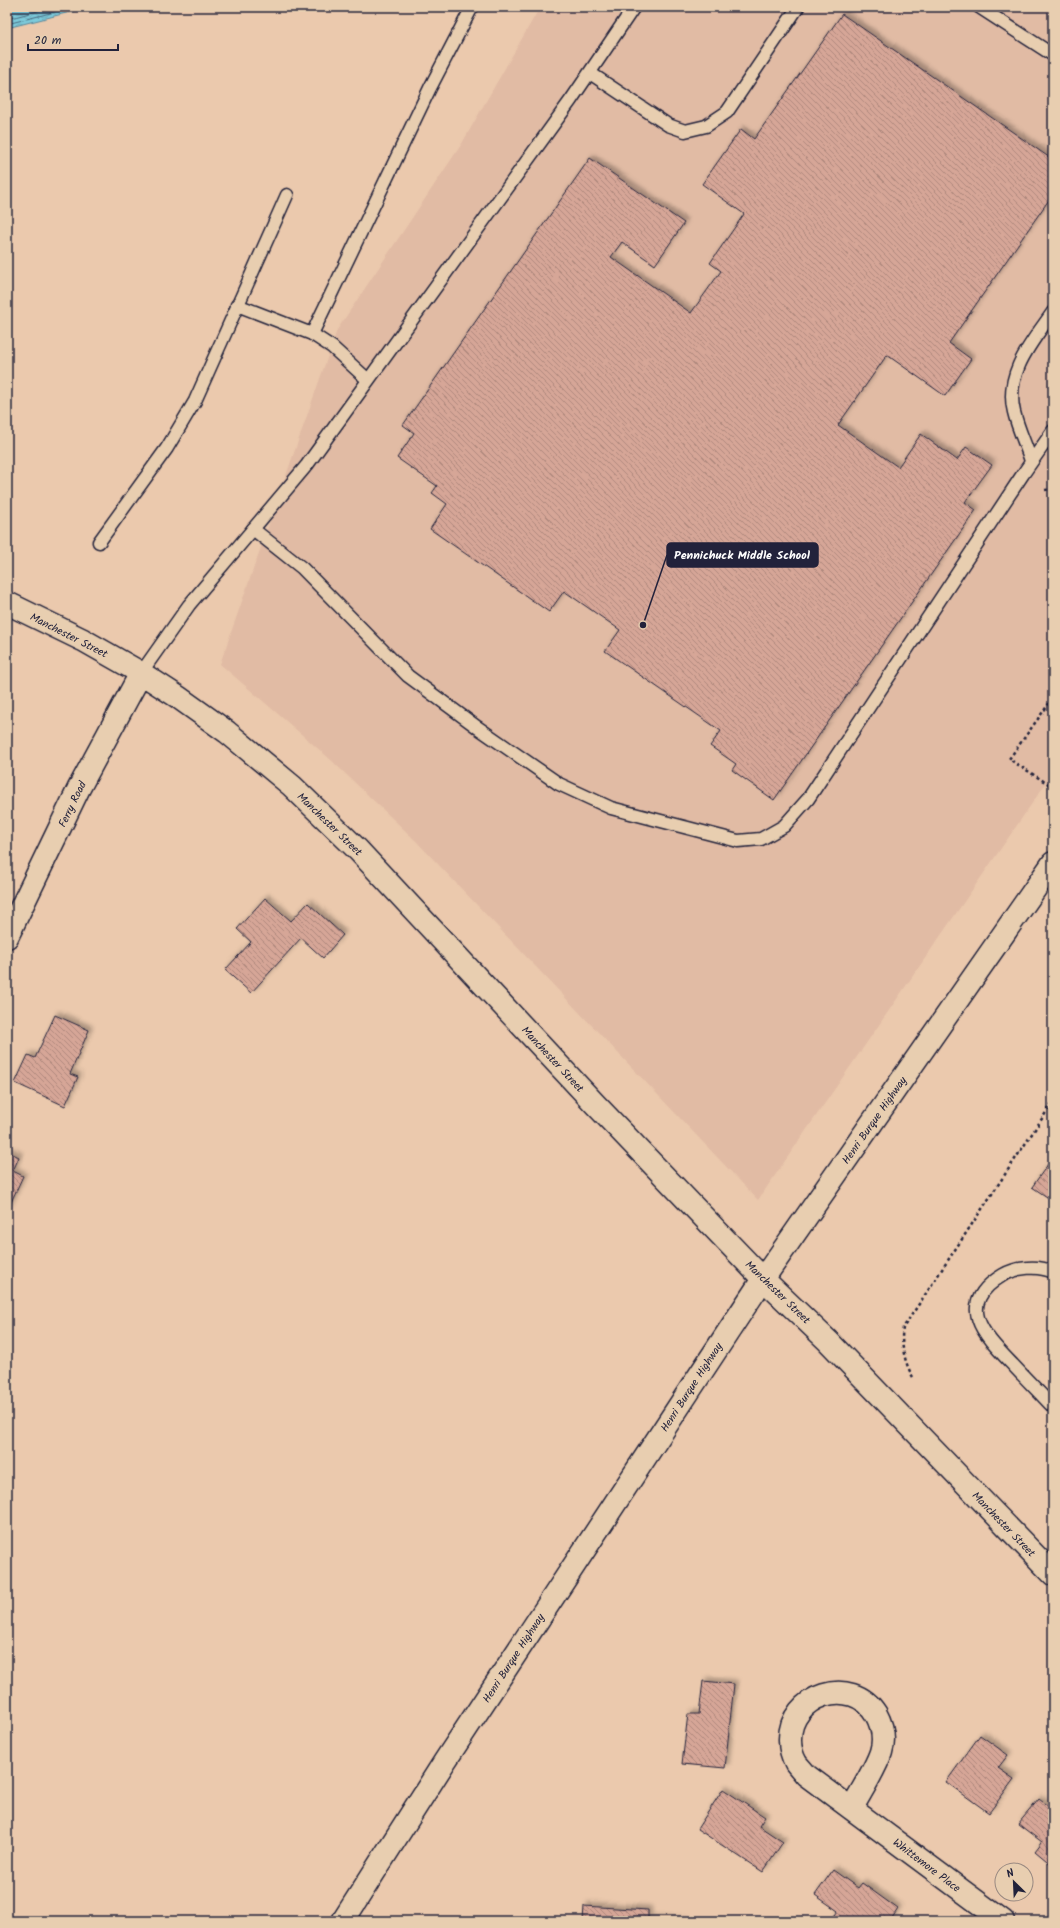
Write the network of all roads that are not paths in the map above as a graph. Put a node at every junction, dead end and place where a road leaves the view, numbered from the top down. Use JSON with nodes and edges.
{"nodes":[{"id":1,"x":472,"y":7,"type":"edge"},
{"id":2,"x":634,"y":7,"type":"edge"},
{"id":3,"x":798,"y":7,"type":"edge"},
{"id":4,"x":978,"y":7,"type":"edge"},
{"id":5,"x":1053,"y":55,"type":"edge"},
{"id":6,"x":590,"y":73,"type":"junction"},
{"id":7,"x":287,"y":195,"type":"dead end"},
{"id":8,"x":237,"y":305,"type":"junction"},
{"id":9,"x":1053,"y":312,"type":"edge"},
{"id":10,"x":312,"y":334,"type":"junction"},
{"id":11,"x":368,"y":380,"type":"junction"},
{"id":12,"x":1053,"y":431,"type":"edge"},
{"id":13,"x":1031,"y":462,"type":"junction"},
{"id":14,"x":253,"y":530,"type":"junction"},
{"id":15,"x":99,"y":542,"type":"dead end"},
{"id":16,"x":7,"y":603,"type":"edge"},
{"id":17,"x":141,"y":673,"type":"junction"},
{"id":18,"x":1053,"y":863,"type":"edge"},
{"id":19,"x":7,"y":937,"type":"edge"},
{"id":20,"x":1053,"y":1272,"type":"edge"},
{"id":21,"x":763,"y":1279,"type":"junction"},
{"id":22,"x":1053,"y":1407,"type":"edge"},
{"id":23,"x":1053,"y":1574,"type":"edge"},
{"id":24,"x":852,"y":1808,"type":"junction"},
{"id":25,"x":343,"y":1921,"type":"edge"},
{"id":26,"x":1003,"y":1921,"type":"edge"}],
"edges":[{"from":1,"to":10,"type":"lane"},
{"from":2,"to":6,"type":"lane"},
{"from":3,"to":6,"type":"lane"},
{"from":4,"to":5,"type":"lane"},
{"from":6,"to":11,"type":"lane"},
{"from":7,"to":8,"type":"lane"},
{"from":8,"to":10,"type":"lane"},
{"from":8,"to":15,"type":"lane"},
{"from":9,"to":13,"type":"lane"},
{"from":10,"to":11,"type":"lane"},
{"from":11,"to":14,"type":"lane"},
{"from":12,"to":13,"type":"lane"},
{"from":13,"to":14,"type":"lane"},
{"from":14,"to":17,"type":"lane"},
{"from":16,"to":17,"type":"street","name":"Manchester Street"},
{"from":17,"to":19,"type":"street","name":"Ferry Road"},
{"from":17,"to":21,"type":"street","name":"Manchester Street"},
{"from":18,"to":21,"type":"street","name":"Henri Burque Highway"},
{"from":20,"to":22,"type":"lane"},
{"from":21,"to":23,"type":"street","name":"Manchester Street"},
{"from":21,"to":25,"type":"street","name":"Henri Burque Highway"},
{"from":24,"to":24,"type":"street","name":"Whittemore Place"},
{"from":24,"to":26,"type":"street","name":"Whittemore Place"}]}
